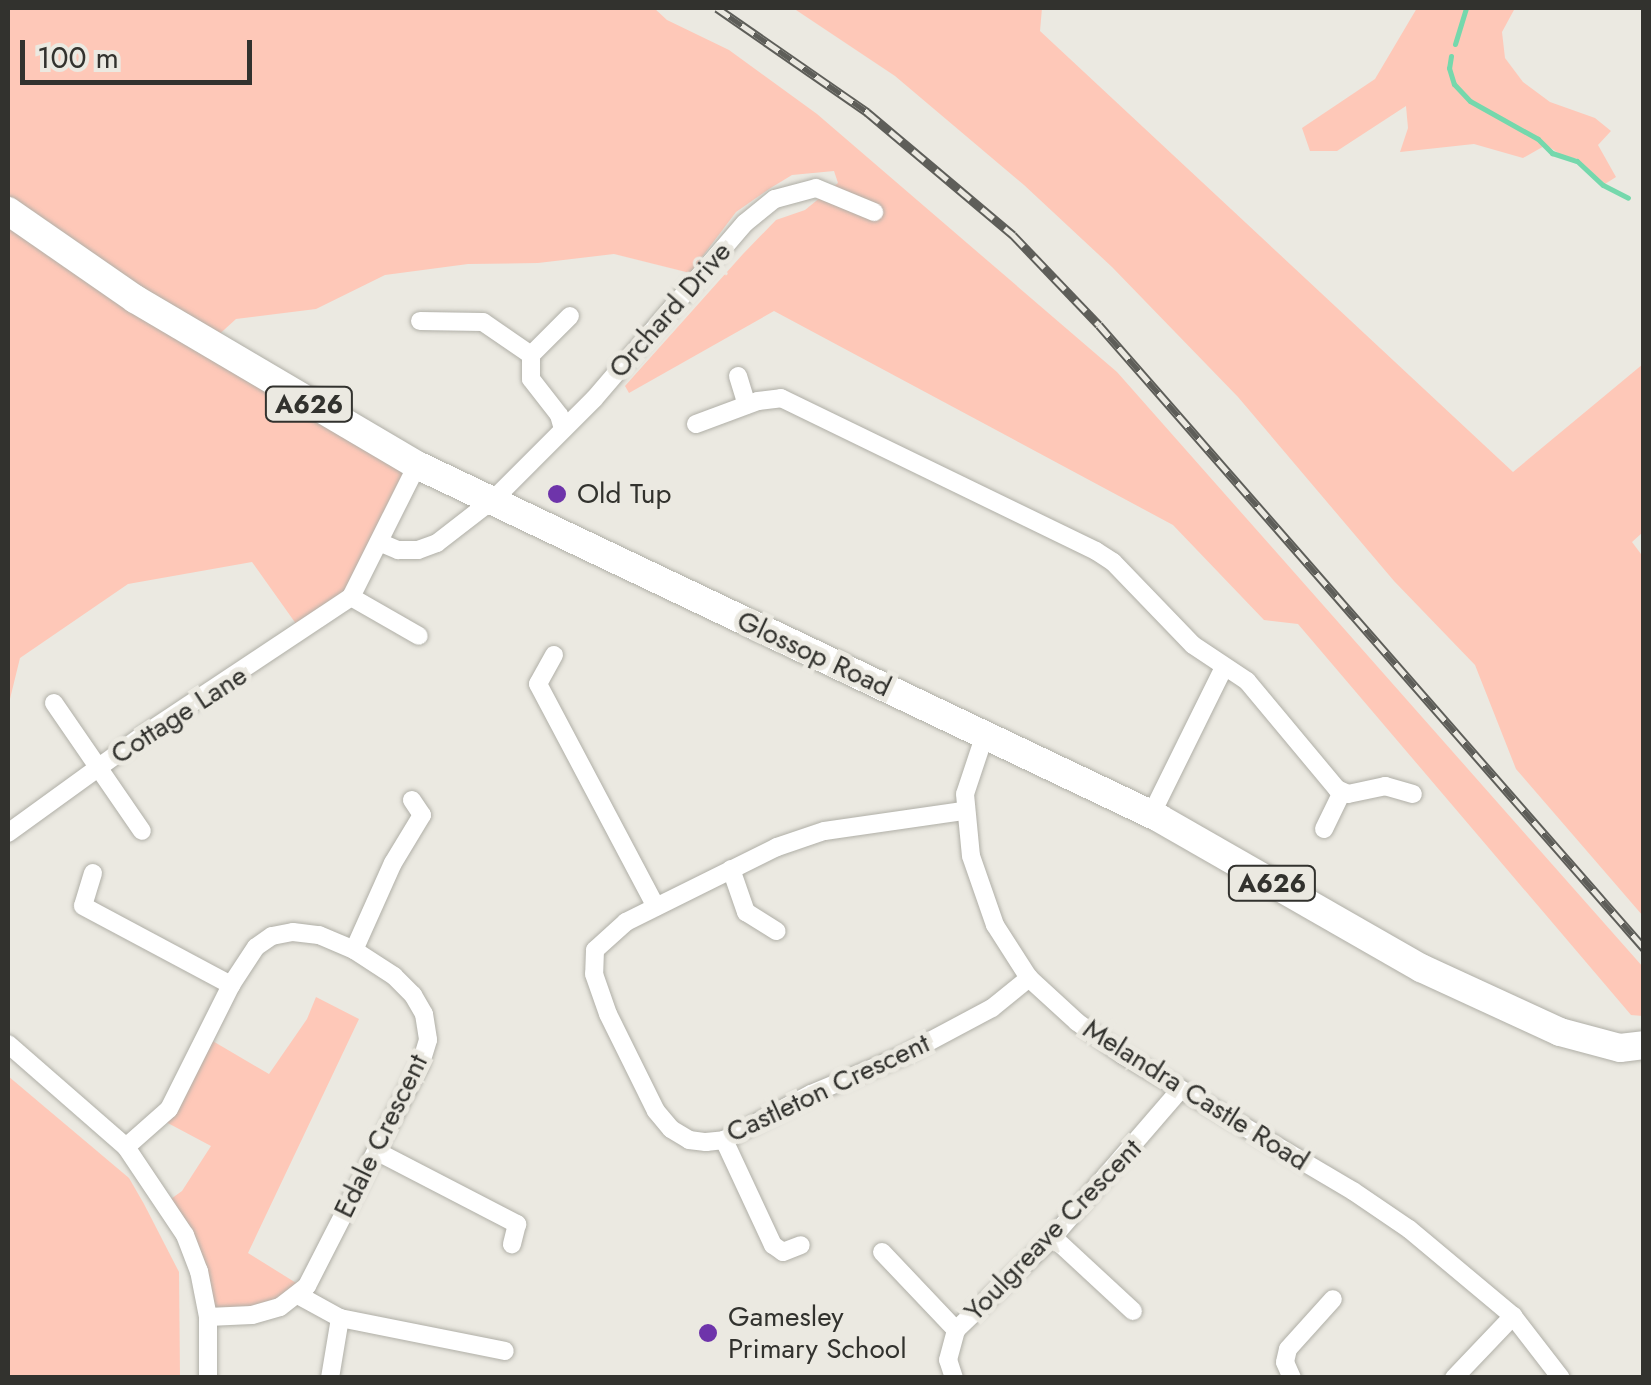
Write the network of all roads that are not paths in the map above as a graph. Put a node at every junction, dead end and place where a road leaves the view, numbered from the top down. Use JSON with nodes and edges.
{"nodes":[{"id":1,"x":8,"y":210,"type":"edge"},
{"id":2,"x":874,"y":212,"type":"dead end"},
{"id":3,"x":570,"y":316,"type":"dead end"},
{"id":4,"x":420,"y":322,"type":"dead end"},
{"id":5,"x":531,"y":355,"type":"junction"},
{"id":6,"x":738,"y":376,"type":"dead end"},
{"id":7,"x":747,"y":405,"type":"junction"},
{"id":8,"x":696,"y":424,"type":"dead end"},
{"id":9,"x":562,"y":429,"type":"junction"},
{"id":10,"x":417,"y":464,"type":"junction"},
{"id":11,"x":494,"y":500,"type":"junction"},
{"id":12,"x":380,"y":542,"type":"junction"},
{"id":13,"x":351,"y":597,"type":"junction"},
{"id":14,"x":419,"y":636,"type":"dead end"},
{"id":15,"x":554,"y":655,"type":"dead end"},
{"id":16,"x":1224,"y":667,"type":"junction"},
{"id":17,"x":54,"y":703,"type":"dead end"},
{"id":18,"x":985,"y":734,"type":"junction"},
{"id":19,"x":98,"y":768,"type":"junction"},
{"id":20,"x":1342,"y":792,"type":"junction"},
{"id":21,"x":1413,"y":794,"type":"dead end"},
{"id":22,"x":412,"y":800,"type":"dead end"},
{"id":23,"x":963,"y":810,"type":"junction"},
{"id":24,"x":1151,"y":815,"type":"junction"},
{"id":25,"x":1324,"y":829,"type":"dead end"},
{"id":26,"x":142,"y":831,"type":"dead end"},
{"id":27,"x":8,"y":833,"type":"edge"},
{"id":28,"x":731,"y":870,"type":"junction"},
{"id":29,"x":93,"y":873,"type":"dead end"},
{"id":30,"x":656,"y":907,"type":"junction"},
{"id":31,"x":776,"y":931,"type":"dead end"},
{"id":32,"x":354,"y":950,"type":"junction"},
{"id":33,"x":1029,"y":978,"type":"junction"},
{"id":34,"x":231,"y":985,"type":"junction"},
{"id":35,"x":8,"y":1044,"type":"edge"},
{"id":36,"x":1644,"y":1045,"type":"edge"},
{"id":37,"x":1180,"y":1090,"type":"junction"},
{"id":38,"x":724,"y":1140,"type":"junction"},
{"id":39,"x":126,"y":1147,"type":"junction"},
{"id":40,"x":378,"y":1152,"type":"junction"},
{"id":41,"x":1052,"y":1237,"type":"junction"},
{"id":42,"x":512,"y":1244,"type":"dead end"},
{"id":43,"x":801,"y":1245,"type":"dead end"},
{"id":44,"x":882,"y":1252,"type":"dead end"},
{"id":45,"x":298,"y":1295,"type":"junction"},
{"id":46,"x":1333,"y":1299,"type":"dead end"},
{"id":47,"x":1133,"y":1311,"type":"dead end"},
{"id":48,"x":1512,"y":1316,"type":"junction"},
{"id":49,"x":208,"y":1317,"type":"junction"},
{"id":50,"x":340,"y":1318,"type":"junction"},
{"id":51,"x":956,"y":1330,"type":"junction"},
{"id":52,"x":505,"y":1351,"type":"dead end"},
{"id":53,"x":208,"y":1378,"type":"edge"},
{"id":54,"x":330,"y":1378,"type":"edge"},
{"id":55,"x":954,"y":1378,"type":"edge"},
{"id":56,"x":1292,"y":1378,"type":"edge"},
{"id":57,"x":1454,"y":1378,"type":"edge"},
{"id":58,"x":1561,"y":1378,"type":"edge"}],
"edges":[{"from":1,"to":10,"type":"main road","name":"Glossop Road","number":"A626"},
{"from":2,"to":9,"type":"street","name":"Orchard Drive"},
{"from":3,"to":5,"type":"street"},
{"from":4,"to":5,"type":"street"},
{"from":5,"to":9,"type":"street"},
{"from":6,"to":7,"type":"street"},
{"from":7,"to":8,"type":"street"},
{"from":7,"to":16,"type":"street"},
{"from":9,"to":11,"type":"street","name":"Orchard Drive"},
{"from":10,"to":11,"type":"main road","name":"Glossop Road","number":"A626"},
{"from":10,"to":12,"type":"street","name":"Cottage Lane"},
{"from":11,"to":12,"type":"street"},
{"from":11,"to":18,"type":"main road","name":"Glossop Road","number":"A626"},
{"from":12,"to":13,"type":"street","name":"Cottage Lane"},
{"from":13,"to":14,"type":"street"},
{"from":13,"to":19,"type":"street","name":"Cottage Lane"},
{"from":15,"to":30,"type":"street"},
{"from":16,"to":20,"type":"street"},
{"from":16,"to":24,"type":"street"},
{"from":17,"to":19,"type":"street"},
{"from":18,"to":23,"type":"street","name":"Melandra Castle Road"},
{"from":18,"to":24,"type":"main road","name":"Glossop Road","number":"A626"},
{"from":19,"to":26,"type":"street"},
{"from":19,"to":27,"type":"street","name":"Cottage Lane"},
{"from":20,"to":21,"type":"street"},
{"from":20,"to":25,"type":"street"},
{"from":22,"to":32,"type":"street"},
{"from":23,"to":28,"type":"street","name":"Castleton Crescent"},
{"from":23,"to":33,"type":"street","name":"Melandra Castle Road"},
{"from":24,"to":36,"type":"main road","name":"Glossop Road","number":"A626"},
{"from":28,"to":30,"type":"street","name":"Castleton Crescent"},
{"from":28,"to":31,"type":"street"},
{"from":29,"to":34,"type":"street"},
{"from":30,"to":38,"type":"street","name":"Castleton Crescent"},
{"from":32,"to":34,"type":"street","name":"Edale Crescent"},
{"from":32,"to":40,"type":"street","name":"Edale Crescent"},
{"from":33,"to":37,"type":"street","name":"Melandra Castle Road"},
{"from":33,"to":38,"type":"street","name":"Castleton Crescent"},
{"from":34,"to":39,"type":"street","name":"Edale Crescent"},
{"from":35,"to":39,"type":"street"},
{"from":37,"to":41,"type":"street","name":"Youlgreave Crescent"},
{"from":37,"to":48,"type":"street","name":"Melandra Castle Road"},
{"from":38,"to":43,"type":"street"},
{"from":39,"to":49,"type":"street"},
{"from":40,"to":42,"type":"street"},
{"from":40,"to":45,"type":"street","name":"Edale Crescent"},
{"from":41,"to":47,"type":"street"},
{"from":41,"to":51,"type":"street","name":"Youlgreave Crescent"},
{"from":44,"to":51,"type":"street"},
{"from":45,"to":49,"type":"street"},
{"from":45,"to":50,"type":"street"},
{"from":46,"to":56,"type":"street"},
{"from":48,"to":57,"type":"street"},
{"from":48,"to":58,"type":"street","name":"Melandra Castle Road"},
{"from":49,"to":53,"type":"street"},
{"from":50,"to":52,"type":"street"},
{"from":50,"to":54,"type":"street"},
{"from":51,"to":55,"type":"street","name":"Youlgreave Crescent"}]}
